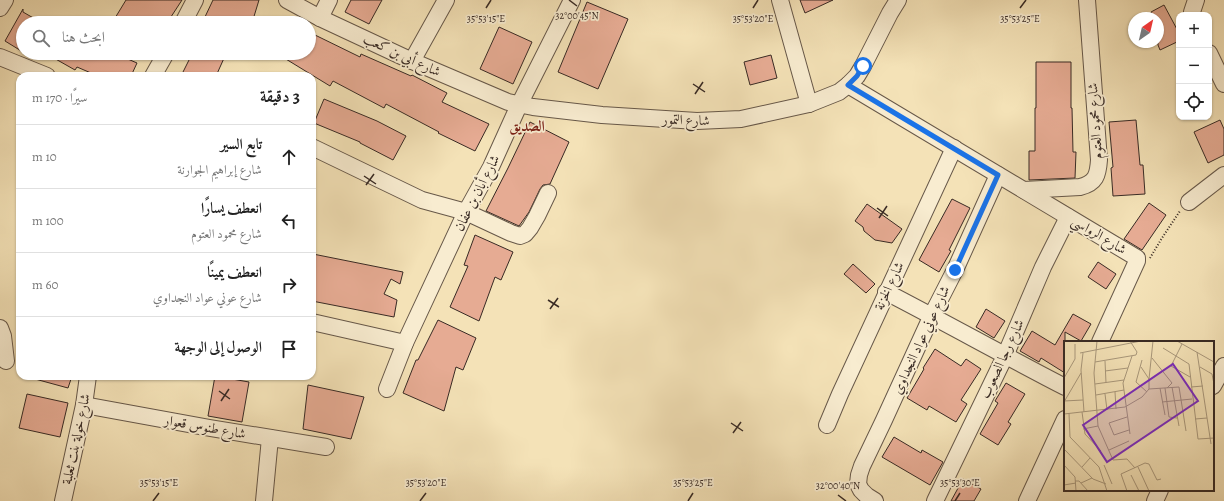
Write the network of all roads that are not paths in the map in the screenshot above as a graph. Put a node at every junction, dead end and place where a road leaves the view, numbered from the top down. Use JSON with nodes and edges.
{"nodes":[{"id":1,"x":5,"y":0,"type":"edge"},
{"id":2,"x":195,"y":0,"type":"edge"},
{"id":3,"x":287,"y":0,"type":"edge"},
{"id":4,"x":330,"y":0,"type":"edge"},
{"id":5,"x":446,"y":0,"type":"edge"},
{"id":6,"x":572,"y":0,"type":"edge"},
{"id":7,"x":780,"y":0,"type":"edge"},
{"id":8,"x":898,"y":0,"type":"edge"},
{"id":9,"x":1087,"y":0,"type":"edge"},
{"id":10,"x":1196,"y":0,"type":"edge"},
{"id":11,"x":0,"y":8,"type":"edge"},
{"id":12,"x":1192,"y":12,"type":"edge"},
{"id":13,"x":187,"y":16,"type":"edge"},
{"id":14,"x":320,"y":18,"type":"junction"},
{"id":15,"x":0,"y":57,"type":"edge"},
{"id":16,"x":162,"y":60,"type":"edge"},
{"id":17,"x":412,"y":60,"type":"junction"},
{"id":18,"x":1212,"y":60,"type":"edge"},
{"id":19,"x":37,"y":72,"type":"edge"},
{"id":20,"x":155,"y":72,"type":"edge"},
{"id":21,"x":1224,"y":84,"type":"edge"},
{"id":22,"x":848,"y":85,"type":"junction"},
{"id":23,"x":809,"y":104,"type":"junction"},
{"id":24,"x":519,"y":105,"type":"junction"},
{"id":25,"x":954,"y":148,"type":"junction"},
{"id":26,"x":316,"y":149,"type":"edge"},
{"id":27,"x":998,"y":175,"type":"junction"},
{"id":28,"x":1224,"y":175,"type":"edge"},
{"id":29,"x":1024,"y":190,"type":"junction"},
{"id":30,"x":548,"y":193,"type":"dead end"},
{"id":31,"x":1189,"y":202,"type":"road end"},
{"id":32,"x":466,"y":212,"type":"junction"},
{"id":33,"x":1068,"y":217,"type":"junction"},
{"id":34,"x":886,"y":292,"type":"junction"},
{"id":35,"x":932,"y":315,"type":"junction"},
{"id":36,"x":316,"y":323,"type":"edge"},
{"id":37,"x":0,"y":328,"type":"edge"},
{"id":38,"x":1100,"y":341,"type":"edge"},
{"id":39,"x":405,"y":343,"type":"junction"},
{"id":40,"x":1005,"y":356,"type":"junction"},
{"id":41,"x":6,"y":361,"type":"dead end"},
{"id":42,"x":1224,"y":366,"type":"edge"},
{"id":43,"x":87,"y":380,"type":"edge"},
{"id":44,"x":1214,"y":384,"type":"edge"},
{"id":45,"x":1064,"y":386,"type":"edge"},
{"id":46,"x":387,"y":389,"type":"dead end"},
{"id":47,"x":84,"y":404,"type":"junction"},
{"id":48,"x":1064,"y":421,"type":"edge"},
{"id":49,"x":827,"y":425,"type":"dead end"},
{"id":50,"x":270,"y":438,"type":"junction"},
{"id":51,"x":326,"y":447,"type":"dead end"},
{"id":52,"x":1160,"y":491,"type":"edge"},
{"id":53,"x":63,"y":501,"type":"edge"},
{"id":54,"x":264,"y":501,"type":"edge"},
{"id":55,"x":875,"y":501,"type":"edge"},
{"id":56,"x":934,"y":501,"type":"edge"},
{"id":57,"x":1027,"y":501,"type":"edge"},
{"id":58,"x":1155,"y":501,"type":"edge"}],
"edges":[{"from":1,"to":11,"type":"street"},
{"from":2,"to":13,"type":"street"},
{"from":3,"to":14,"type":"street","name":"شارع أبي بن كعب"},
{"from":4,"to":14,"type":"street"},
{"from":5,"to":17,"type":"street"},
{"from":6,"to":24,"type":"street","name":"شارع أبان بن عفان"},
{"from":7,"to":23,"type":"street"},
{"from":8,"to":22,"type":"street","name":"شارع التمور"},
{"from":9,"to":29,"type":"street","name":"شارع محمود العتوم"},
{"from":10,"to":12,"type":"street"},
{"from":14,"to":17,"type":"street","name":"شارع أبي بن كعب"},
{"from":15,"to":19,"type":"street"},
{"from":16,"to":20,"type":"street"},
{"from":17,"to":24,"type":"street","name":"شارع أبي بن كعب"},
{"from":18,"to":21,"type":"street"},
{"from":22,"to":23,"type":"street","name":"شارع التمور"},
{"from":22,"to":25,"type":"street"},
{"from":23,"to":24,"type":"street","name":"شارع التمور"},
{"from":24,"to":32,"type":"street","name":"شارع أبان بن عفان"},
{"from":25,"to":27,"type":"street"},
{"from":25,"to":34,"type":"street","name":"شارع الخزنة"},
{"from":26,"to":32,"type":"street"},
{"from":27,"to":29,"type":"street"},
{"from":27,"to":35,"type":"street","name":"شارع عوني عواد النجداوي"},
{"from":28,"to":31,"type":"street"},
{"from":29,"to":33,"type":"street","name":"شارع الرواسي"},
{"from":30,"to":32,"type":"street"},
{"from":32,"to":39,"type":"street","name":"شارع أبان بن عفان"},
{"from":33,"to":38,"type":"street","name":"شارع الرواسي"},
{"from":33,"to":40,"type":"street","name":"شارع رجا الصعوب"},
{"from":34,"to":35,"type":"street"},
{"from":34,"to":49,"type":"street","name":"شارع الخزنة"},
{"from":35,"to":40,"type":"street"},
{"from":35,"to":55,"type":"street","name":"شارع عوني عواد النجداوي"},
{"from":36,"to":39,"type":"street"},
{"from":37,"to":41,"type":"street"},
{"from":39,"to":46,"type":"street","name":"شارع أبان بن عفان"},
{"from":40,"to":45,"type":"street"},
{"from":40,"to":56,"type":"street","name":"شارع رجا الصعوب"},
{"from":42,"to":44,"type":"street"},
{"from":43,"to":47,"type":"street","name":"شارع خولة بنت ثعلبة"},
{"from":47,"to":50,"type":"street","name":"شارع طنوس قعوار"},
{"from":47,"to":53,"type":"street","name":"شارع خولة بنت ثعلبة"},
{"from":48,"to":57,"type":"street"},
{"from":50,"to":51,"type":"street","name":"شارع طنوس قعوار"},
{"from":50,"to":54,"type":"street"},
{"from":52,"to":58,"type":"street"}]}
